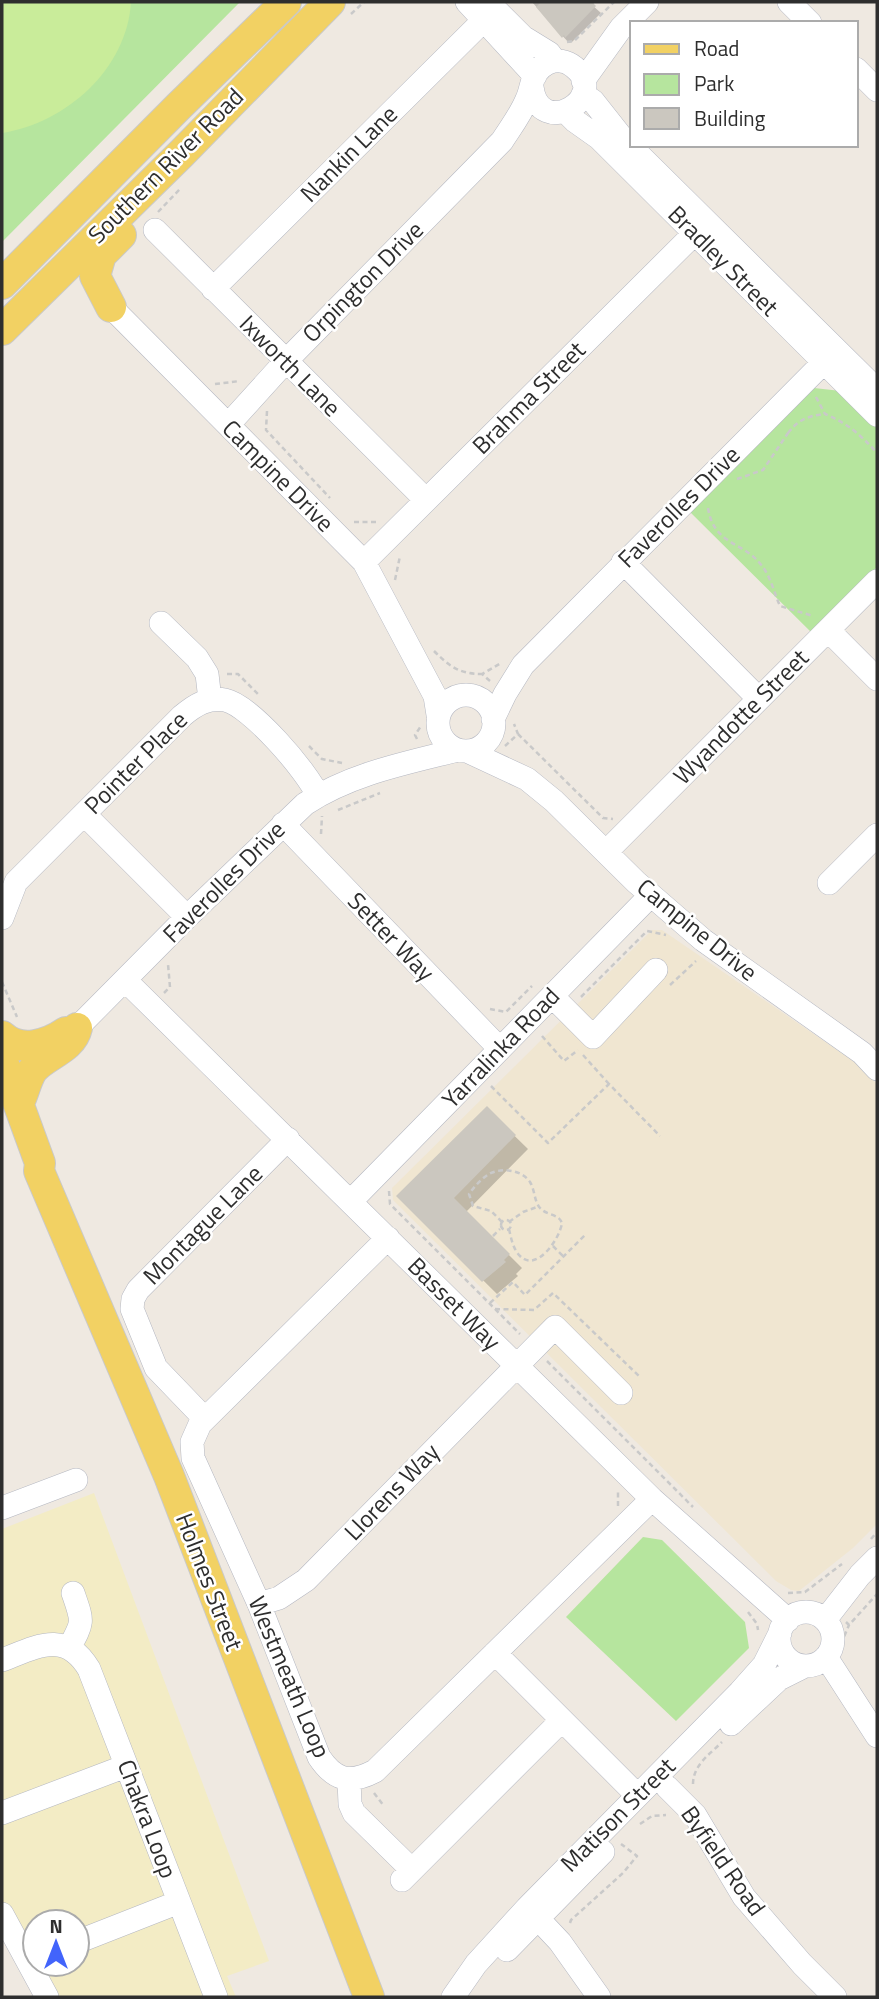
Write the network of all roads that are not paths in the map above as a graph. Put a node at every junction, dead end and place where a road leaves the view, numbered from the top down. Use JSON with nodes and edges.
{"nodes":[{"id":1,"x":286,"y":2,"type":"edge"},
{"id":2,"x":330,"y":2,"type":"edge"},
{"id":3,"x":467,"y":2,"type":"edge"},
{"id":4,"x":647,"y":2,"type":"edge"},
{"id":5,"x":789,"y":2,"type":"edge"},
{"id":6,"x":486,"y":11,"type":"edge"},
{"id":7,"x":808,"y":21,"type":"edge"},
{"id":8,"x":858,"y":71,"type":"edge"},
{"id":9,"x":573,"y":75,"type":"junction"},
{"id":10,"x":533,"y":81,"type":"junction"},
{"id":11,"x":877,"y":90,"type":"edge"},
{"id":12,"x":559,"y":112,"type":"junction"},
{"id":13,"x":502,"y":141,"type":"junction"},
{"id":14,"x":630,"y":146,"type":"edge"},
{"id":15,"x":631,"y":147,"type":"edge"},
{"id":16,"x":181,"y":154,"type":"junction"},
{"id":17,"x":155,"y":230,"type":"dead end"},
{"id":18,"x":694,"y":234,"type":"junction"},
{"id":19,"x":2,"y":284,"type":"edge"},
{"id":20,"x":214,"y":289,"type":"junction"},
{"id":21,"x":111,"y":307,"type":"joint"},
{"id":22,"x":2,"y":330,"type":"edge"},
{"id":23,"x":830,"y":356,"type":"junction"},
{"id":24,"x":285,"y":362,"type":"junction"},
{"id":25,"x":877,"y":390,"type":"edge"},
{"id":26,"x":877,"y":415,"type":"edge"},
{"id":27,"x":228,"y":425,"type":"junction"},
{"id":28,"x":425,"y":500,"type":"junction"},
{"id":29,"x":364,"y":562,"type":"junction"},
{"id":30,"x":623,"y":562,"type":"junction"},
{"id":31,"x":877,"y":581,"type":"edge"},
{"id":32,"x":161,"y":623,"type":"dead end"},
{"id":33,"x":825,"y":623,"type":"junction"},
{"id":34,"x":425,"y":657,"type":"junction"},
{"id":35,"x":523,"y":665,"type":"junction"},
{"id":36,"x":877,"y":679,"type":"edge"},
{"id":37,"x":467,"y":695,"type":"junction"},
{"id":38,"x":210,"y":699,"type":"junction"},
{"id":39,"x":759,"y":699,"type":"junction"},
{"id":40,"x":493,"y":724,"type":"junction"},
{"id":41,"x":429,"y":727,"type":"junction"},
{"id":42,"x":462,"y":750,"type":"junction"},
{"id":43,"x":391,"y":778,"type":"junction"},
{"id":44,"x":527,"y":779,"type":"junction"},
{"id":45,"x":324,"y":808,"type":"junction"},
{"id":46,"x":84,"y":814,"type":"junction"},
{"id":47,"x":283,"y":824,"type":"junction"},
{"id":48,"x":877,"y":835,"type":"edge"},
{"id":49,"x":606,"y":852,"type":"junction"},
{"id":50,"x":829,"y":883,"type":"dead end"},
{"id":51,"x":651,"y":895,"type":"junction"},
{"id":52,"x":187,"y":917,"type":"junction"},
{"id":53,"x":2,"y":918,"type":"edge"},
{"id":54,"x":656,"y":970,"type":"dead end"},
{"id":55,"x":126,"y":981,"type":"junction"},
{"id":56,"x":551,"y":997,"type":"junction"},
{"id":57,"x":77,"y":1028,"type":"junction"},
{"id":58,"x":2,"y":1036,"type":"edge"},
{"id":59,"x":500,"y":1049,"type":"junction"},
{"id":60,"x":2,"y":1059,"type":"edge"},
{"id":61,"x":877,"y":1069,"type":"edge"},
{"id":62,"x":10,"y":1098,"type":"edge"},
{"id":63,"x":288,"y":1139,"type":"junction"},
{"id":64,"x":351,"y":1201,"type":"junction"},
{"id":65,"x":388,"y":1238,"type":"junction"},
{"id":66,"x":516,"y":1366,"type":"junction"},
{"id":67,"x":621,"y":1393,"type":"dead end"},
{"id":68,"x":205,"y":1419,"type":"junction"},
{"id":69,"x":76,"y":1480,"type":"dead end"},
{"id":70,"x":652,"y":1499,"type":"junction"},
{"id":71,"x":2,"y":1508,"type":"edge"},
{"id":72,"x":873,"y":1558,"type":"edge"},
{"id":73,"x":73,"y":1593,"type":"dead end"},
{"id":74,"x":259,"y":1604,"type":"junction"},
{"id":75,"x":825,"y":1620,"type":"junction"},
{"id":76,"x":775,"y":1627,"type":"junction"},
{"id":77,"x":69,"y":1648,"type":"junction"},
{"id":78,"x":495,"y":1653,"type":"junction"},
{"id":79,"x":825,"y":1659,"type":"junction"},
{"id":80,"x":2,"y":1660,"type":"edge"},
{"id":81,"x":562,"y":1720,"type":"junction"},
{"id":82,"x":877,"y":1736,"type":"edge"},
{"id":83,"x":127,"y":1766,"type":"junction"},
{"id":84,"x":349,"y":1780,"type":"junction"},
{"id":85,"x":667,"y":1787,"type":"junction"},
{"id":86,"x":637,"y":1795,"type":"junction"},
{"id":87,"x":2,"y":1813,"type":"edge"},
{"id":88,"x":179,"y":1902,"type":"junction"},
{"id":89,"x":2,"y":1914,"type":"edge"},
{"id":90,"x":533,"y":1914,"type":"junction"},
{"id":91,"x":91,"y":1937,"type":"edge"},
{"id":92,"x":21,"y":1944,"type":"edge"},
{"id":93,"x":39,"y":1978,"type":"edge"},
{"id":94,"x":47,"y":1997,"type":"edge"},
{"id":95,"x":216,"y":1997,"type":"edge"},
{"id":96,"x":369,"y":1997,"type":"edge"},
{"id":97,"x":453,"y":1997,"type":"edge"},
{"id":98,"x":468,"y":1997,"type":"edge"},
{"id":99,"x":598,"y":1997,"type":"edge"},
{"id":100,"x":835,"y":1997,"type":"edge"}],
"edges":[{"from":1,"to":19,"type":"main road","name":"Southern River Road"},
{"from":2,"to":16,"type":"main road","name":"Southern River Road"},
{"from":3,"to":6,"type":"street","name":"Bradley Street"},
{"from":4,"to":9,"type":"street"},
{"from":5,"to":7,"type":"street"},
{"from":6,"to":9,"type":"street","name":"Bradley Street"},
{"from":6,"to":10,"type":"street","name":"Bradley Street"},
{"from":6,"to":20,"type":"street","name":"Nankin Lane"},
{"from":8,"to":11,"type":"street"},
{"from":9,"to":10,"type":"street"},
{"from":9,"to":12,"type":"street"},
{"from":9,"to":14,"type":"street","name":"Bradley Street"},
{"from":10,"to":12,"type":"street"},
{"from":10,"to":13,"type":"street","name":"Orpington Drive"},
{"from":12,"to":13,"type":"street","name":"Orpington Drive"},
{"from":12,"to":18,"type":"street","name":"Bradley Street"},
{"from":13,"to":24,"type":"street","name":"Orpington Drive"},
{"from":15,"to":23,"type":"street","name":"Bradley Street"},
{"from":16,"to":21,"type":"main road"},
{"from":16,"to":22,"type":"main road","name":"Southern River Road"},
{"from":17,"to":20,"type":"street","name":"Ixworth Lane"},
{"from":18,"to":23,"type":"street","name":"Bradley Street"},
{"from":18,"to":28,"type":"street","name":"Brahma Street"},
{"from":20,"to":24,"type":"street","name":"Ixworth Lane"},
{"from":21,"to":27,"type":"street","name":"Campine Drive"},
{"from":23,"to":25,"type":"street","name":"Bradley Street"},
{"from":23,"to":26,"type":"street","name":"Bradley Street"},
{"from":23,"to":30,"type":"street","name":"Faverolles Drive"},
{"from":24,"to":27,"type":"street","name":"Orpington Drive"},
{"from":24,"to":28,"type":"street","name":"Ixworth Lane"},
{"from":27,"to":29,"type":"street","name":"Campine Drive"},
{"from":28,"to":29,"type":"street","name":"Brahma Street"},
{"from":29,"to":34,"type":"street","name":"Campine Drive"},
{"from":30,"to":35,"type":"street","name":"Faverolles Drive"},
{"from":30,"to":39,"type":"street"},
{"from":31,"to":33,"type":"street","name":"Wyandotte Street"},
{"from":32,"to":38,"type":"street"},
{"from":33,"to":36,"type":"street"},
{"from":33,"to":39,"type":"street","name":"Wyandotte Street"},
{"from":34,"to":37,"type":"street","name":"Campine Drive"},
{"from":34,"to":41,"type":"street","name":"Campine Drive"},
{"from":35,"to":37,"type":"street","name":"Faverolles Drive"},
{"from":35,"to":40,"type":"street","name":"Faverolles Drive"},
{"from":37,"to":40,"type":"street"},
{"from":37,"to":41,"type":"street"},
{"from":38,"to":45,"type":"street","name":"Pointer Place"},
{"from":38,"to":46,"type":"street","name":"Pointer Place"},
{"from":39,"to":49,"type":"street","name":"Wyandotte Street"},
{"from":40,"to":42,"type":"street"},
{"from":40,"to":44,"type":"street","name":"Campine Drive"},
{"from":41,"to":42,"type":"street"},
{"from":41,"to":43,"type":"street","name":"Faverolles Drive"},
{"from":42,"to":43,"type":"street","name":"Faverolles Drive"},
{"from":42,"to":44,"type":"street","name":"Campine Drive"},
{"from":43,"to":45,"type":"street","name":"Faverolles Drive"},
{"from":44,"to":49,"type":"street","name":"Campine Drive"},
{"from":45,"to":47,"type":"street","name":"Faverolles Drive"},
{"from":46,"to":52,"type":"street"},
{"from":46,"to":53,"type":"street","name":"Pointer Place"},
{"from":47,"to":52,"type":"street","name":"Faverolles Drive"},
{"from":47,"to":59,"type":"street","name":"Setter Way"},
{"from":48,"to":50,"type":"street"},
{"from":49,"to":51,"type":"street","name":"Campine Drive"},
{"from":51,"to":56,"type":"street","name":"Yarralinka Road"},
{"from":51,"to":61,"type":"street","name":"Campine Drive"},
{"from":52,"to":55,"type":"street","name":"Faverolles Drive"},
{"from":54,"to":56,"type":"street"},
{"from":55,"to":57,"type":"street","name":"Faverolles Drive"},
{"from":55,"to":63,"type":"street","name":"Basset Way"},
{"from":56,"to":59,"type":"street","name":"Yarralinka Road"},
{"from":57,"to":58,"type":"main road"},
{"from":57,"to":62,"type":"main road"},
{"from":59,"to":64,"type":"street","name":"Yarralinka Road"},
{"from":60,"to":62,"type":"main road","name":"Holmes Street"},
{"from":62,"to":96,"type":"main road","name":"Holmes Street"},
{"from":63,"to":64,"type":"street","name":"Basset Way"},
{"from":63,"to":68,"type":"street","name":"Montague Lane"},
{"from":64,"to":65,"type":"street","name":"Basset Way"},
{"from":65,"to":66,"type":"street","name":"Basset Way"},
{"from":65,"to":68,"type":"street","name":"Westmeath Loop"},
{"from":66,"to":67,"type":"street","name":"Llorens Way"},
{"from":66,"to":70,"type":"street","name":"Basset Way"},
{"from":66,"to":74,"type":"street","name":"Llorens Way"},
{"from":68,"to":74,"type":"street","name":"Westmeath Loop"},
{"from":69,"to":71,"type":"street"},
{"from":70,"to":76,"type":"street","name":"Basset Way"},
{"from":70,"to":78,"type":"street","name":"Westmeath Loop"},
{"from":72,"to":75,"type":"street"},
{"from":73,"to":77,"type":"street"},
{"from":74,"to":84,"type":"street","name":"Westmeath Loop"},
{"from":75,"to":76,"type":"street"},
{"from":75,"to":79,"type":"street"},
{"from":76,"to":79,"type":"street"},
{"from":76,"to":86,"type":"street","name":"Matison Street"},
{"from":77,"to":80,"type":"street"},
{"from":77,"to":83,"type":"street","name":"Chakra Loop"},
{"from":78,"to":81,"type":"street"},
{"from":78,"to":84,"type":"street","name":"Westmeath Loop"},
{"from":79,"to":82,"type":"street"},
{"from":79,"to":85,"type":"street","name":"Matison Street"},
{"from":81,"to":84,"type":"street"},
{"from":81,"to":86,"type":"street"},
{"from":83,"to":87,"type":"street"},
{"from":83,"to":88,"type":"street","name":"Chakra Loop"},
{"from":85,"to":90,"type":"street","name":"Matison Street"},
{"from":85,"to":100,"type":"street","name":"Byfield Road"},
{"from":86,"to":90,"type":"street","name":"Matison Street"},
{"from":88,"to":91,"type":"street"},
{"from":88,"to":95,"type":"street","name":"Chakra Loop"},
{"from":89,"to":92,"type":"street"},
{"from":90,"to":97,"type":"street","name":"Matison Street"},
{"from":90,"to":98,"type":"street","name":"Matison Street"},
{"from":90,"to":99,"type":"street"},
{"from":93,"to":94,"type":"street"}]}
